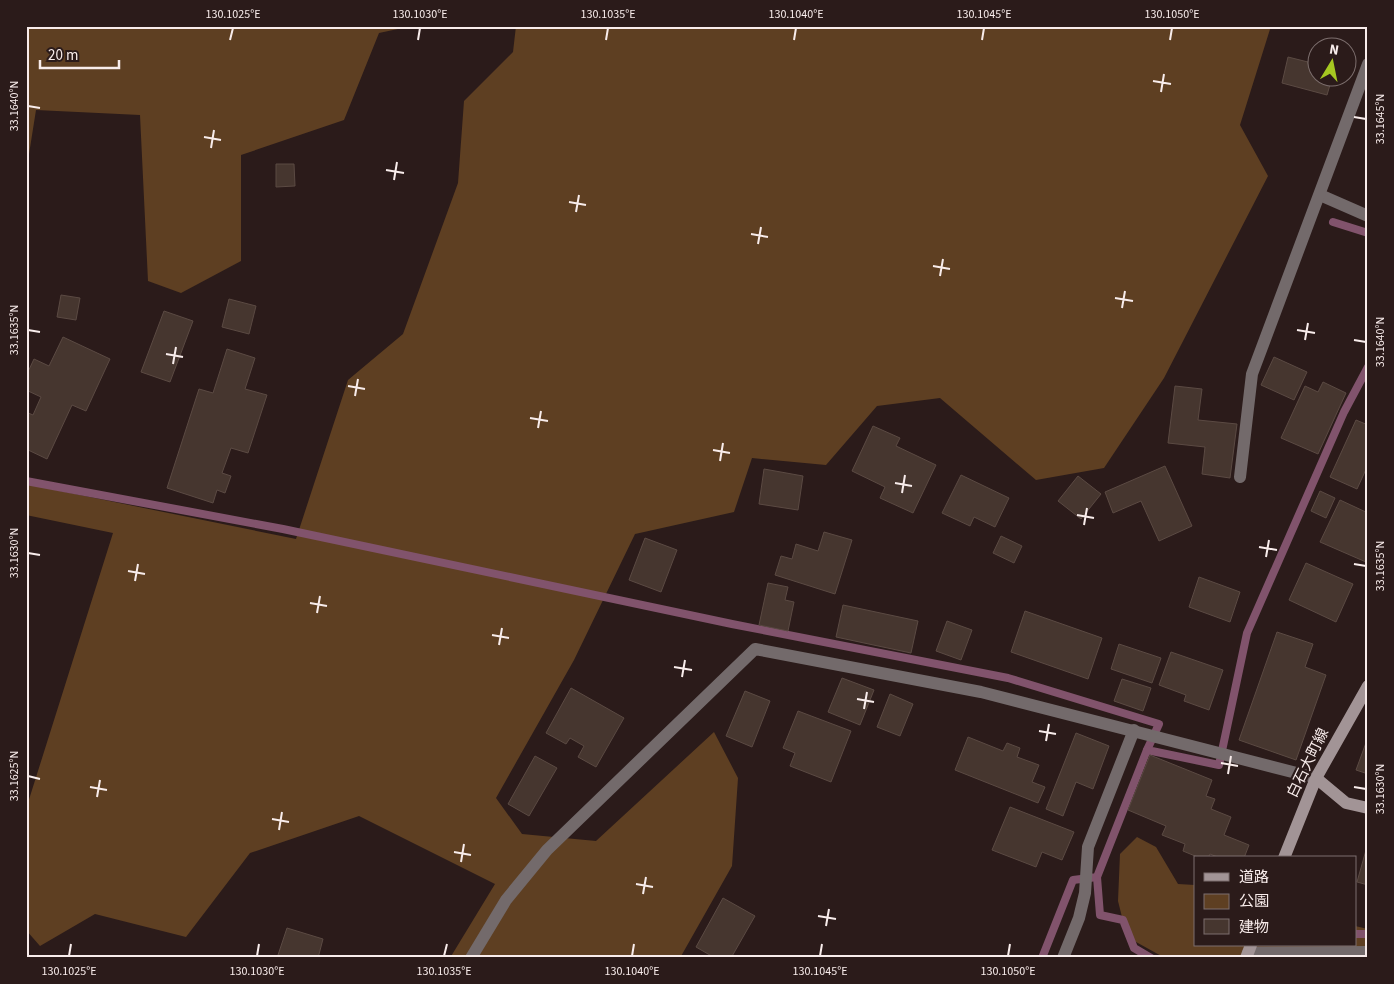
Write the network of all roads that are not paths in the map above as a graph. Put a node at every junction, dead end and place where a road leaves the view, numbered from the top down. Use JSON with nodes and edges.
{"nodes":[{"id":1,"x":1368,"y":64,"type":"edge"},
{"id":2,"x":1320,"y":195,"type":"junction"},
{"id":3,"x":1368,"y":216,"type":"edge"},
{"id":4,"x":1240,"y":477,"type":"dead end"},
{"id":5,"x":1368,"y":686,"type":"edge"},
{"id":6,"x":1139,"y":732,"type":"junction"},
{"id":7,"x":1316,"y":778,"type":"junction"},
{"id":8,"x":1368,"y":808,"type":"edge"},
{"id":9,"x":1285,"y":856,"type":"edge"},
{"id":10,"x":1248,"y":952,"type":"edge"},
{"id":11,"x":1368,"y":952,"type":"edge"},
{"id":12,"x":471,"y":958,"type":"edge"},
{"id":13,"x":1062,"y":958,"type":"edge"}],
"edges":[{"from":1,"to":2,"type":"street"},
{"from":2,"to":3,"type":"street"},
{"from":2,"to":4,"type":"street"},
{"from":5,"to":7,"type":"main road","name":"白石大町線"},
{"from":6,"to":7,"type":"street"},
{"from":6,"to":12,"type":"street"},
{"from":6,"to":13,"type":"street"},
{"from":7,"to":8,"type":"main road"},
{"from":7,"to":9,"type":"main road","name":"白石大町線"},
{"from":10,"to":11,"type":"street"}]}
